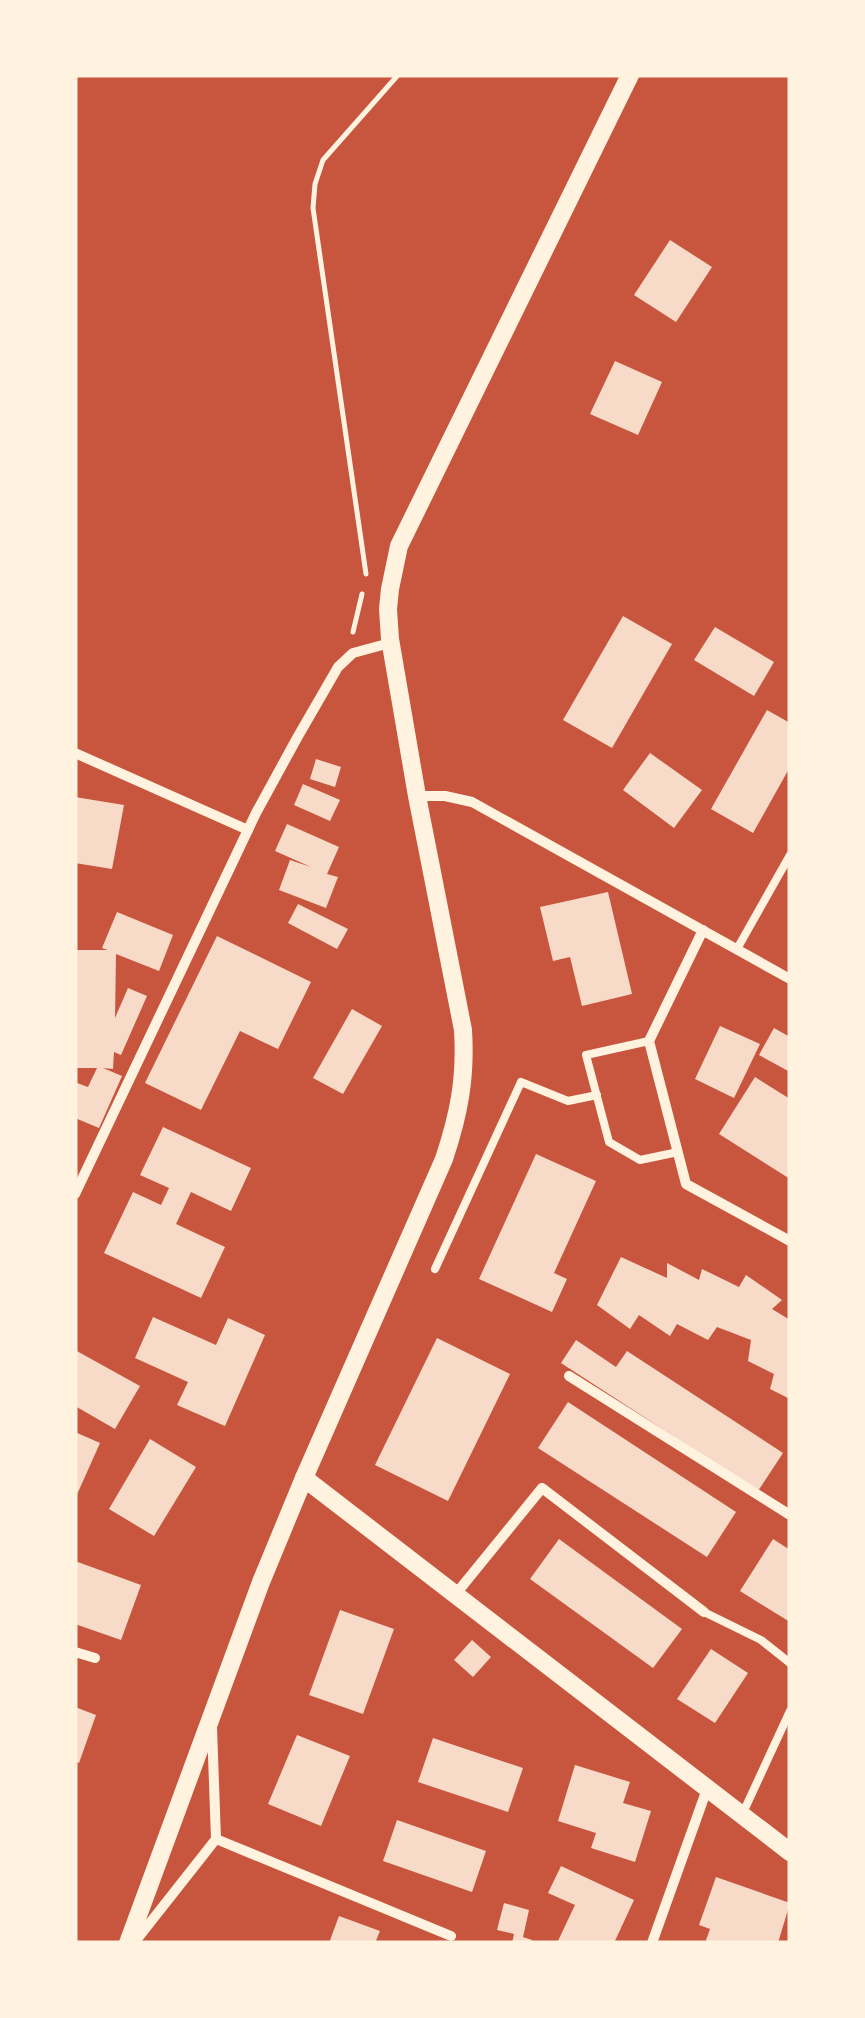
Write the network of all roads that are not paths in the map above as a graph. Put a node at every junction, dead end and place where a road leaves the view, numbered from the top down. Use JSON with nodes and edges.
{"nodes":[{"id":1,"x":630,"y":75,"type":"edge"},
{"id":2,"x":390,"y":643,"type":"junction"},
{"id":3,"x":75,"y":753,"type":"edge"},
{"id":4,"x":417,"y":796,"type":"junction"},
{"id":5,"x":248,"y":830,"type":"junction"},
{"id":6,"x":790,"y":855,"type":"edge"},
{"id":7,"x":702,"y":930,"type":"junction"},
{"id":8,"x":737,"y":949,"type":"junction"},
{"id":9,"x":790,"y":978,"type":"edge"},
{"id":10,"x":649,"y":1041,"type":"junction"},
{"id":11,"x":597,"y":1096,"type":"junction"},
{"id":12,"x":678,"y":1152,"type":"junction"},
{"id":13,"x":75,"y":1194,"type":"edge"},
{"id":14,"x":790,"y":1241,"type":"edge"},
{"id":15,"x":435,"y":1269,"type":"dead end"},
{"id":16,"x":569,"y":1376,"type":"dead end"},
{"id":17,"x":304,"y":1478,"type":"junction"},
{"id":18,"x":790,"y":1515,"type":"edge"},
{"id":19,"x":455,"y":1594,"type":"junction"},
{"id":20,"x":704,"y":1612,"type":"joint"},
{"id":21,"x":75,"y":1652,"type":"edge"},
{"id":22,"x":95,"y":1658,"type":"dead end"},
{"id":23,"x":790,"y":1663,"type":"edge"},
{"id":24,"x":790,"y":1711,"type":"edge"},
{"id":25,"x":212,"y":1717,"type":"junction"},
{"id":26,"x":707,"y":1789,"type":"junction"},
{"id":27,"x":742,"y":1815,"type":"junction"},
{"id":28,"x":216,"y":1840,"type":"junction"},
{"id":29,"x":790,"y":1852,"type":"edge"},
{"id":30,"x":451,"y":1936,"type":"dead end"},
{"id":31,"x":131,"y":1943,"type":"edge"},
{"id":32,"x":652,"y":1943,"type":"edge"}],
"edges":[{"from":1,"to":2,"type":"street"},
{"from":2,"to":4,"type":"street"},
{"from":2,"to":5,"type":"street"},
{"from":3,"to":5,"type":"street"},
{"from":4,"to":7,"type":"street"},
{"from":4,"to":17,"type":"street"},
{"from":5,"to":13,"type":"street"},
{"from":6,"to":8,"type":"lane"},
{"from":7,"to":8,"type":"street"},
{"from":7,"to":10,"type":"street"},
{"from":8,"to":9,"type":"street"},
{"from":10,"to":11,"type":"lane"},
{"from":10,"to":12,"type":"street"},
{"from":11,"to":12,"type":"lane"},
{"from":11,"to":15,"type":"lane"},
{"from":12,"to":14,"type":"street"},
{"from":16,"to":18,"type":"street"},
{"from":17,"to":19,"type":"street"},
{"from":17,"to":25,"type":"street"},
{"from":19,"to":20,"type":"street"},
{"from":19,"to":26,"type":"street"},
{"from":20,"to":23,"type":"lane"},
{"from":21,"to":22,"type":"street"},
{"from":24,"to":27,"type":"lane"},
{"from":25,"to":28,"type":"street"},
{"from":25,"to":31,"type":"street"},
{"from":26,"to":27,"type":"street"},
{"from":26,"to":32,"type":"street"},
{"from":27,"to":29,"type":"street"},
{"from":28,"to":30,"type":"street"},
{"from":28,"to":31,"type":"street"}]}
